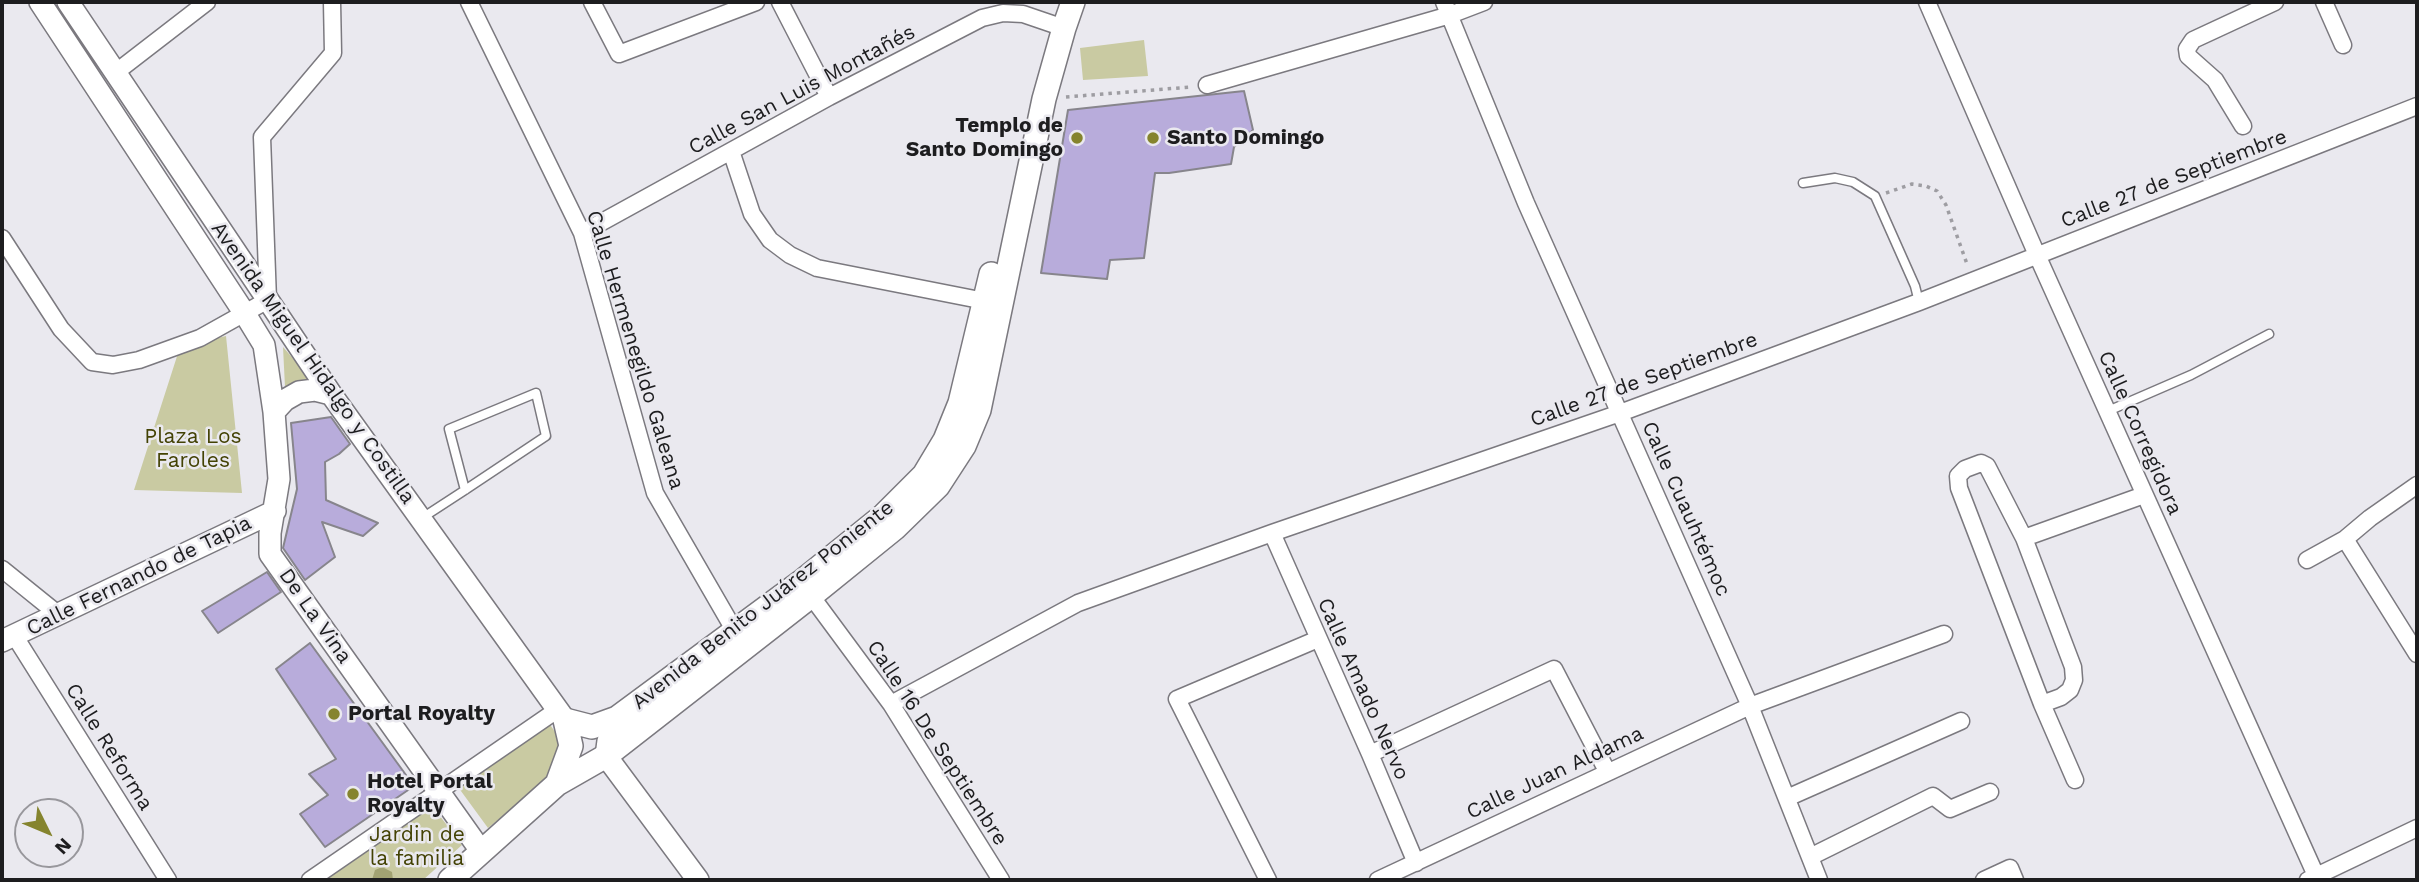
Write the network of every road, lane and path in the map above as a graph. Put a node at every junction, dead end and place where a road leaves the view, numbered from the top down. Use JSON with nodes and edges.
{"nodes":[{"id":1,"x":40,"y":2,"type":"edge"},
{"id":2,"x":68,"y":2,"type":"edge"},
{"id":3,"x":207,"y":2,"type":"edge"},
{"id":4,"x":332,"y":2,"type":"edge"},
{"id":5,"x":592,"y":2,"type":"edge"},
{"id":6,"x":756,"y":2,"type":"edge"},
{"id":7,"x":780,"y":2,"type":"edge"},
{"id":8,"x":1073,"y":2,"type":"edge"},
{"id":9,"x":1484,"y":2,"type":"edge"},
{"id":10,"x":1927,"y":2,"type":"edge"},
{"id":11,"x":2275,"y":2,"type":"edge"},
{"id":12,"x":2324,"y":2,"type":"edge"},
{"id":13,"x":472,"y":3,"type":"edge"},
{"id":14,"x":1447,"y":8,"type":"edge"},
{"id":15,"x":1057,"y":18,"type":"edge"},
{"id":16,"x":2343,"y":44,"type":"dead end"},
{"id":17,"x":115,"y":73,"type":"junction"},
{"id":18,"x":1207,"y":85,"type":"joint"},
{"id":19,"x":829,"y":97,"type":"junction"},
{"id":20,"x":1044,"y":99,"type":"junction"},
{"id":21,"x":2417,"y":106,"type":"edge"},
{"id":22,"x":2243,"y":126,"type":"dead end"},
{"id":23,"x":732,"y":150,"type":"junction"},
{"id":24,"x":1803,"y":183,"type":"dead end"},
{"id":25,"x":1875,"y":197,"type":"junction"},
{"id":26,"x":582,"y":233,"type":"junction"},
{"id":27,"x":2,"y":238,"type":"edge"},
{"id":28,"x":2037,"y":255,"type":"junction"},
{"id":29,"x":1973,"y":279,"type":"junction"},
{"id":30,"x":268,"y":300,"type":"junction"},
{"id":31,"x":993,"y":302,"type":"junction"},
{"id":32,"x":1919,"y":302,"type":"junction"},
{"id":33,"x":246,"y":314,"type":"junction"},
{"id":34,"x":2269,"y":334,"type":"dead end"},
{"id":35,"x":264,"y":345,"type":"joint"},
{"id":36,"x":331,"y":394,"type":"junction"},
{"id":37,"x":2107,"y":411,"type":"junction"},
{"id":38,"x":274,"y":412,"type":"junction"},
{"id":39,"x":1620,"y":413,"type":"junction"},
{"id":40,"x":2417,"y":485,"type":"edge"},
{"id":41,"x":465,"y":490,"type":"junction"},
{"id":42,"x":2144,"y":495,"type":"junction"},
{"id":43,"x":275,"y":511,"type":"junction"},
{"id":44,"x":421,"y":519,"type":"junction"},
{"id":45,"x":1272,"y":533,"type":"junction"},
{"id":46,"x":2024,"y":538,"type":"junction"},
{"id":47,"x":2344,"y":539,"type":"junction"},
{"id":48,"x":2307,"y":560,"type":"dead end"},
{"id":49,"x":2,"y":569,"type":"edge"},
{"id":50,"x":806,"y":589,"type":"junction"},
{"id":51,"x":59,"y":615,"type":"junction"},
{"id":52,"x":1944,"y":634,"type":"dead end"},
{"id":53,"x":8,"y":638,"type":"edge"},
{"id":54,"x":739,"y":639,"type":"junction"},
{"id":55,"x":1318,"y":639,"type":"junction"},
{"id":56,"x":2417,"y":653,"type":"edge"},
{"id":57,"x":653,"y":690,"type":"junction"},
{"id":58,"x":891,"y":704,"type":"junction"},
{"id":59,"x":2042,"y":704,"type":"junction"},
{"id":60,"x":1750,"y":706,"type":"junction"},
{"id":61,"x":561,"y":715,"type":"junction"},
{"id":62,"x":1961,"y":721,"type":"dead end"},
{"id":63,"x":1370,"y":754,"type":"junction"},
{"id":64,"x":606,"y":756,"type":"junction"},
{"id":65,"x":1607,"y":771,"type":"junction"},
{"id":66,"x":2075,"y":780,"type":"dead end"},
{"id":67,"x":557,"y":784,"type":"junction"},
{"id":68,"x":1990,"y":792,"type":"dead end"},
{"id":69,"x":440,"y":793,"type":"junction"},
{"id":70,"x":1787,"y":799,"type":"junction"},
{"id":71,"x":2417,"y":828,"type":"edge"},
{"id":72,"x":481,"y":851,"type":"junction"},
{"id":73,"x":1810,"y":857,"type":"junction"},
{"id":74,"x":1416,"y":863,"type":"junction"},
{"id":75,"x":2314,"y":879,"type":"edge"},
{"id":76,"x":168,"y":880,"type":"edge"},
{"id":77,"x":310,"y":880,"type":"edge"},
{"id":78,"x":450,"y":880,"type":"edge"},
{"id":79,"x":698,"y":880,"type":"edge"},
{"id":80,"x":1001,"y":880,"type":"edge"},
{"id":81,"x":1268,"y":880,"type":"edge"},
{"id":82,"x":1378,"y":880,"type":"edge"},
{"id":83,"x":1819,"y":880,"type":"edge"},
{"id":84,"x":1984,"y":880,"type":"edge"},
{"id":85,"x":2015,"y":880,"type":"edge"}],
"edges":[{"from":1,"to":33,"type":"street","name":"Avenida Miguel Hidalgo y Costilla"},
{"from":2,"to":17,"type":"street","name":"Avenida Miguel Hidalgo y Costilla"},
{"from":3,"to":17,"type":"street"},
{"from":4,"to":30,"type":"street"},
{"from":5,"to":6,"type":"street"},
{"from":7,"to":19,"type":"street"},
{"from":8,"to":15,"type":"main road","name":"Avenida Benito Juárez Poniente"},
{"from":9,"to":14,"type":"street"},
{"from":10,"to":28,"type":"street","name":"Calle Corregidora"},
{"from":11,"to":22,"type":"street"},
{"from":12,"to":16,"type":"street"},
{"from":13,"to":26,"type":"street","name":"Calle Hermenegildo Galeana"},
{"from":14,"to":18,"type":"street"},
{"from":14,"to":39,"type":"street","name":"Calle Cuauhtémoc"},
{"from":15,"to":19,"type":"street","name":"Calle San Luis Montañés"},
{"from":15,"to":20,"type":"main road","name":"Avenida Benito Juárez Poniente"},
{"from":15,"to":31,"type":"main road","name":"Avenida Benito Juárez Poniente"},
{"from":17,"to":30,"type":"street","name":"Avenida Miguel Hidalgo y Costilla"},
{"from":18,"to":20,"type":"path"},
{"from":19,"to":23,"type":"street","name":"Calle San Luis Montañés"},
{"from":20,"to":31,"type":"main road","name":"Avenida Benito Juárez Poniente"},
{"from":21,"to":28,"type":"street","name":"Calle 27 de Septiembre"},
{"from":23,"to":26,"type":"street","name":"Calle San Luis Montañés"},
{"from":23,"to":31,"type":"street"},
{"from":24,"to":25,"type":"lane"},
{"from":25,"to":29,"type":"path"},
{"from":25,"to":32,"type":"lane"},
{"from":26,"to":54,"type":"street","name":"Calle Hermenegildo Galeana"},
{"from":27,"to":33,"type":"street"},
{"from":28,"to":29,"type":"street","name":"Calle 27 de Septiembre"},
{"from":28,"to":37,"type":"street","name":"Calle Corregidora"},
{"from":29,"to":32,"type":"street","name":"Calle 27 de Septiembre"},
{"from":30,"to":33,"type":"street"},
{"from":30,"to":36,"type":"street","name":"Avenida Miguel Hidalgo y Costilla"},
{"from":31,"to":50,"type":"main road","name":"Avenida Benito Juárez Poniente"},
{"from":32,"to":39,"type":"street","name":"Calle 27 de Septiembre"},
{"from":33,"to":35,"type":"street","name":"Avenida Miguel Hidalgo y Costilla"},
{"from":34,"to":37,"type":"lane"},
{"from":35,"to":38,"type":"street","name":"De La Vina"},
{"from":36,"to":38,"type":"street"},
{"from":36,"to":44,"type":"street","name":"Avenida Miguel Hidalgo y Costilla"},
{"from":37,"to":42,"type":"street","name":"Calle Corregidora"},
{"from":38,"to":43,"type":"street","name":"De La Vina"},
{"from":39,"to":45,"type":"street","name":"Calle 27 de Septiembre"},
{"from":39,"to":60,"type":"street","name":"Calle Cuauhtémoc"},
{"from":40,"to":47,"type":"street"},
{"from":41,"to":41,"type":"lane"},
{"from":41,"to":44,"type":"lane"},
{"from":42,"to":46,"type":"street"},
{"from":42,"to":75,"type":"street","name":"Calle Corregidora"},
{"from":43,"to":51,"type":"street","name":"Calle Fernando de Tapia"},
{"from":43,"to":69,"type":"street","name":"De La Vina"},
{"from":44,"to":61,"type":"street","name":"Avenida Miguel Hidalgo y Costilla"},
{"from":45,"to":55,"type":"street","name":"Calle Amado Nervo"},
{"from":45,"to":58,"type":"street","name":"Calle 27 de Septiembre"},
{"from":46,"to":59,"type":"street"},
{"from":46,"to":59,"type":"street"},
{"from":47,"to":48,"type":"street"},
{"from":47,"to":56,"type":"street"},
{"from":49,"to":51,"type":"street"},
{"from":50,"to":54,"type":"main road","name":"Avenida Benito Juárez Poniente"},
{"from":50,"to":58,"type":"street","name":"Calle 16 De Septiembre"},
{"from":51,"to":53,"type":"street","name":"Calle Fernando de Tapia"},
{"from":52,"to":60,"type":"street","name":"Calle Juan Aldama"},
{"from":53,"to":76,"type":"street","name":"Calle Reforma"},
{"from":54,"to":57,"type":"main road","name":"Avenida Benito Juárez Poniente"},
{"from":54,"to":64,"type":"main road","name":"Avenida Benito Juárez Poniente"},
{"from":55,"to":63,"type":"street","name":"Calle Amado Nervo"},
{"from":55,"to":81,"type":"street"},
{"from":57,"to":61,"type":"main road","name":"Avenida Benito Juárez Poniente"},
{"from":57,"to":64,"type":"street"},
{"from":58,"to":80,"type":"street","name":"Calle 16 De Septiembre"},
{"from":59,"to":66,"type":"street"},
{"from":60,"to":65,"type":"street","name":"Calle Juan Aldama"},
{"from":60,"to":70,"type":"street","name":"Calle Cuauhtémoc"},
{"from":61,"to":67,"type":"main road"},
{"from":61,"to":69,"type":"street"},
{"from":62,"to":70,"type":"street"},
{"from":63,"to":65,"type":"street"},
{"from":63,"to":74,"type":"street","name":"Calle Amado Nervo"},
{"from":64,"to":67,"type":"main road","name":"Avenida Benito Juárez Poniente"},
{"from":64,"to":79,"type":"street"},
{"from":65,"to":74,"type":"street","name":"Calle Juan Aldama"},
{"from":67,"to":72,"type":"main road","name":"Avenida Benito Juárez Poniente"},
{"from":68,"to":73,"type":"street"},
{"from":69,"to":72,"type":"street","name":"De La Vina"},
{"from":69,"to":77,"type":"street"},
{"from":70,"to":73,"type":"street","name":"Calle Cuauhtémoc"},
{"from":71,"to":75,"type":"street"},
{"from":72,"to":78,"type":"main road","name":"Avenida Benito Juárez Poniente"},
{"from":73,"to":83,"type":"street","name":"Calle Cuauhtémoc"},
{"from":74,"to":82,"type":"street","name":"Calle Juan Aldama"},
{"from":84,"to":85,"type":"street"}]}
